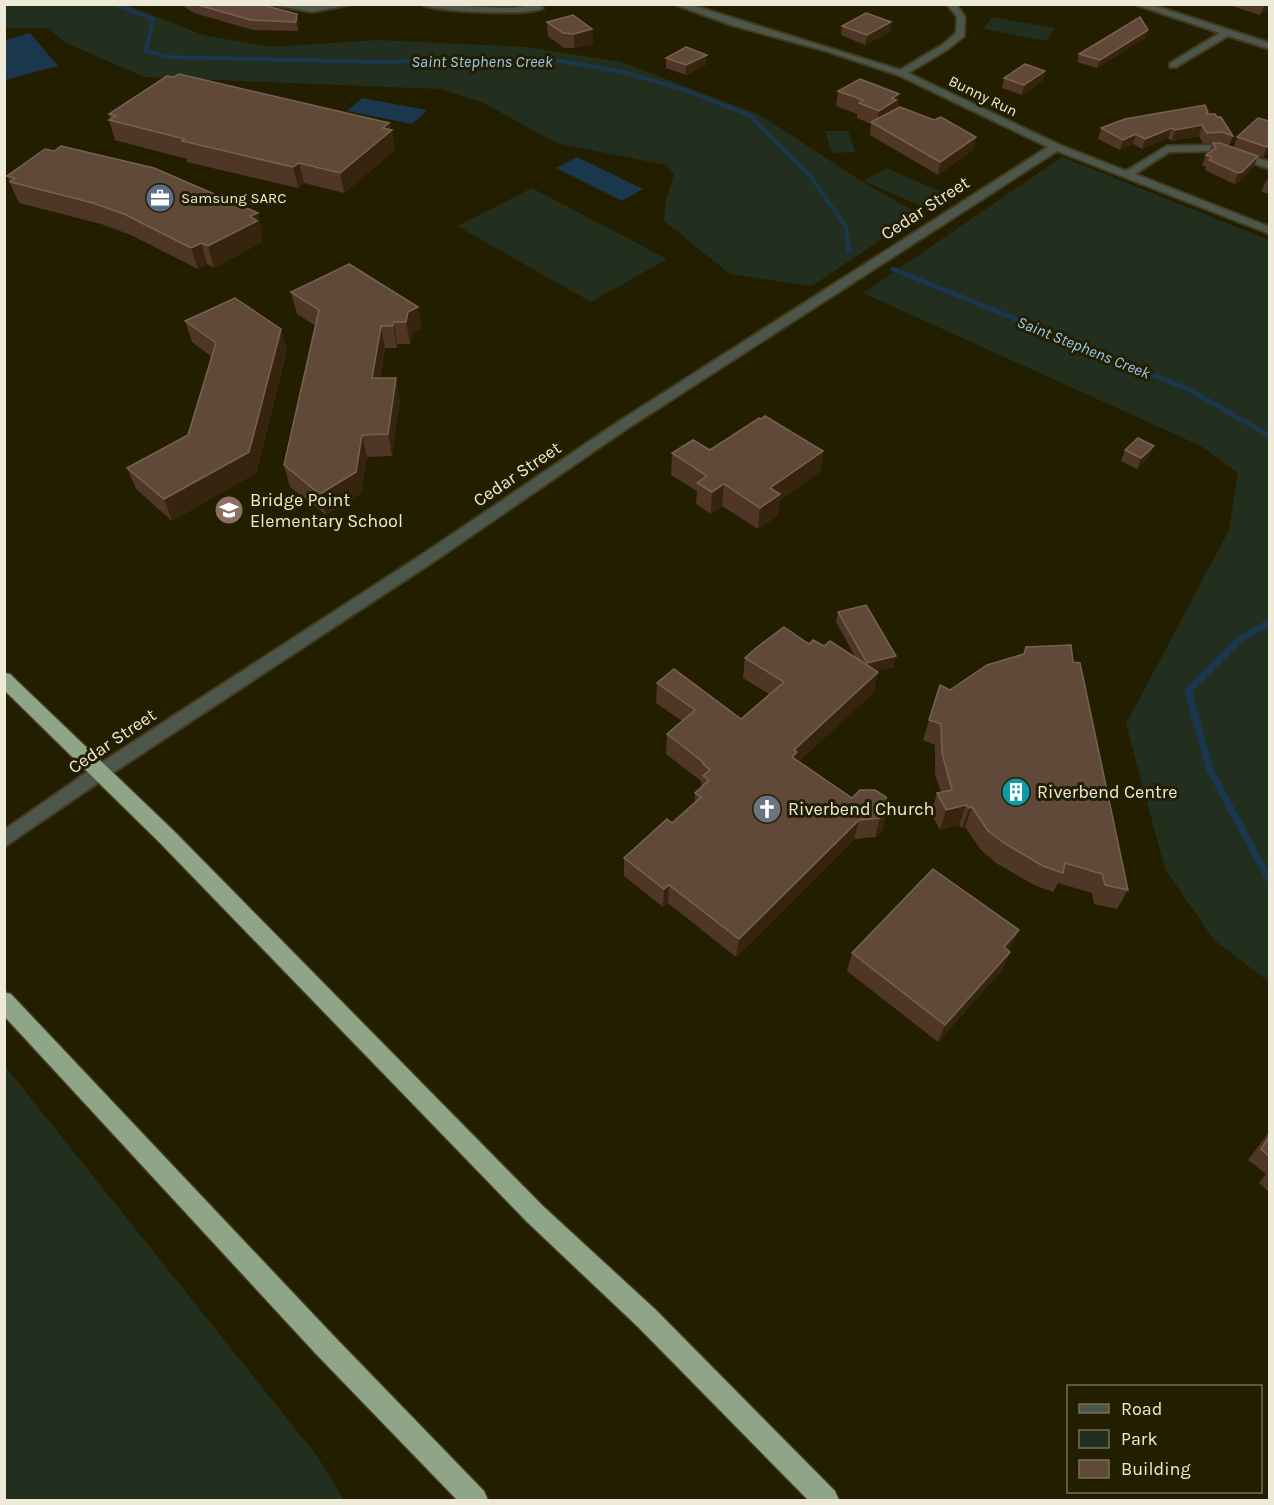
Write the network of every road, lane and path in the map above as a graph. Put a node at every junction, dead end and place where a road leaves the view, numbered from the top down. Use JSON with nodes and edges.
{"nodes":[{"id":1,"x":273,"y":4,"type":"edge"},
{"id":2,"x":349,"y":4,"type":"edge"},
{"id":3,"x":425,"y":4,"type":"edge"},
{"id":4,"x":678,"y":4,"type":"edge"},
{"id":5,"x":951,"y":4,"type":"edge"},
{"id":6,"x":1138,"y":4,"type":"edge"},
{"id":7,"x":539,"y":8,"type":"dead end"},
{"id":8,"x":1226,"y":34,"type":"junction"},
{"id":9,"x":1269,"y":46,"type":"edge"},
{"id":10,"x":1173,"y":65,"type":"dead end"},
{"id":11,"x":901,"y":73,"type":"junction"},
{"id":12,"x":1056,"y":147,"type":"junction"},
{"id":13,"x":1269,"y":166,"type":"edge"},
{"id":14,"x":1127,"y":175,"type":"junction"},
{"id":15,"x":1269,"y":231,"type":"edge"},
{"id":16,"x":4,"y":679,"type":"edge"},
{"id":17,"x":99,"y":773,"type":"junction"},
{"id":18,"x":4,"y":840,"type":"edge"},
{"id":19,"x":4,"y":1001,"type":"edge"},
{"id":20,"x":475,"y":1500,"type":"edge"},
{"id":21,"x":826,"y":1500,"type":"edge"}],
"edges":[{"from":1,"to":2,"type":"street"},
{"from":3,"to":7,"type":"street"},
{"from":4,"to":11,"type":"street","name":"Bunny Run"},
{"from":5,"to":11,"type":"street"},
{"from":6,"to":8,"type":"street"},
{"from":8,"to":9,"type":"street"},
{"from":8,"to":10,"type":"street"},
{"from":11,"to":12,"type":"street","name":"Bunny Run"},
{"from":12,"to":14,"type":"street","name":"Bunny Run"},
{"from":12,"to":17,"type":"street","name":"Cedar Street"},
{"from":13,"to":14,"type":"street"},
{"from":14,"to":15,"type":"street","name":"Bunny Run"},
{"from":16,"to":17,"type":"highway"},
{"from":17,"to":18,"type":"street","name":"Cedar Street"},
{"from":17,"to":21,"type":"highway"},
{"from":19,"to":20,"type":"highway"}]}
